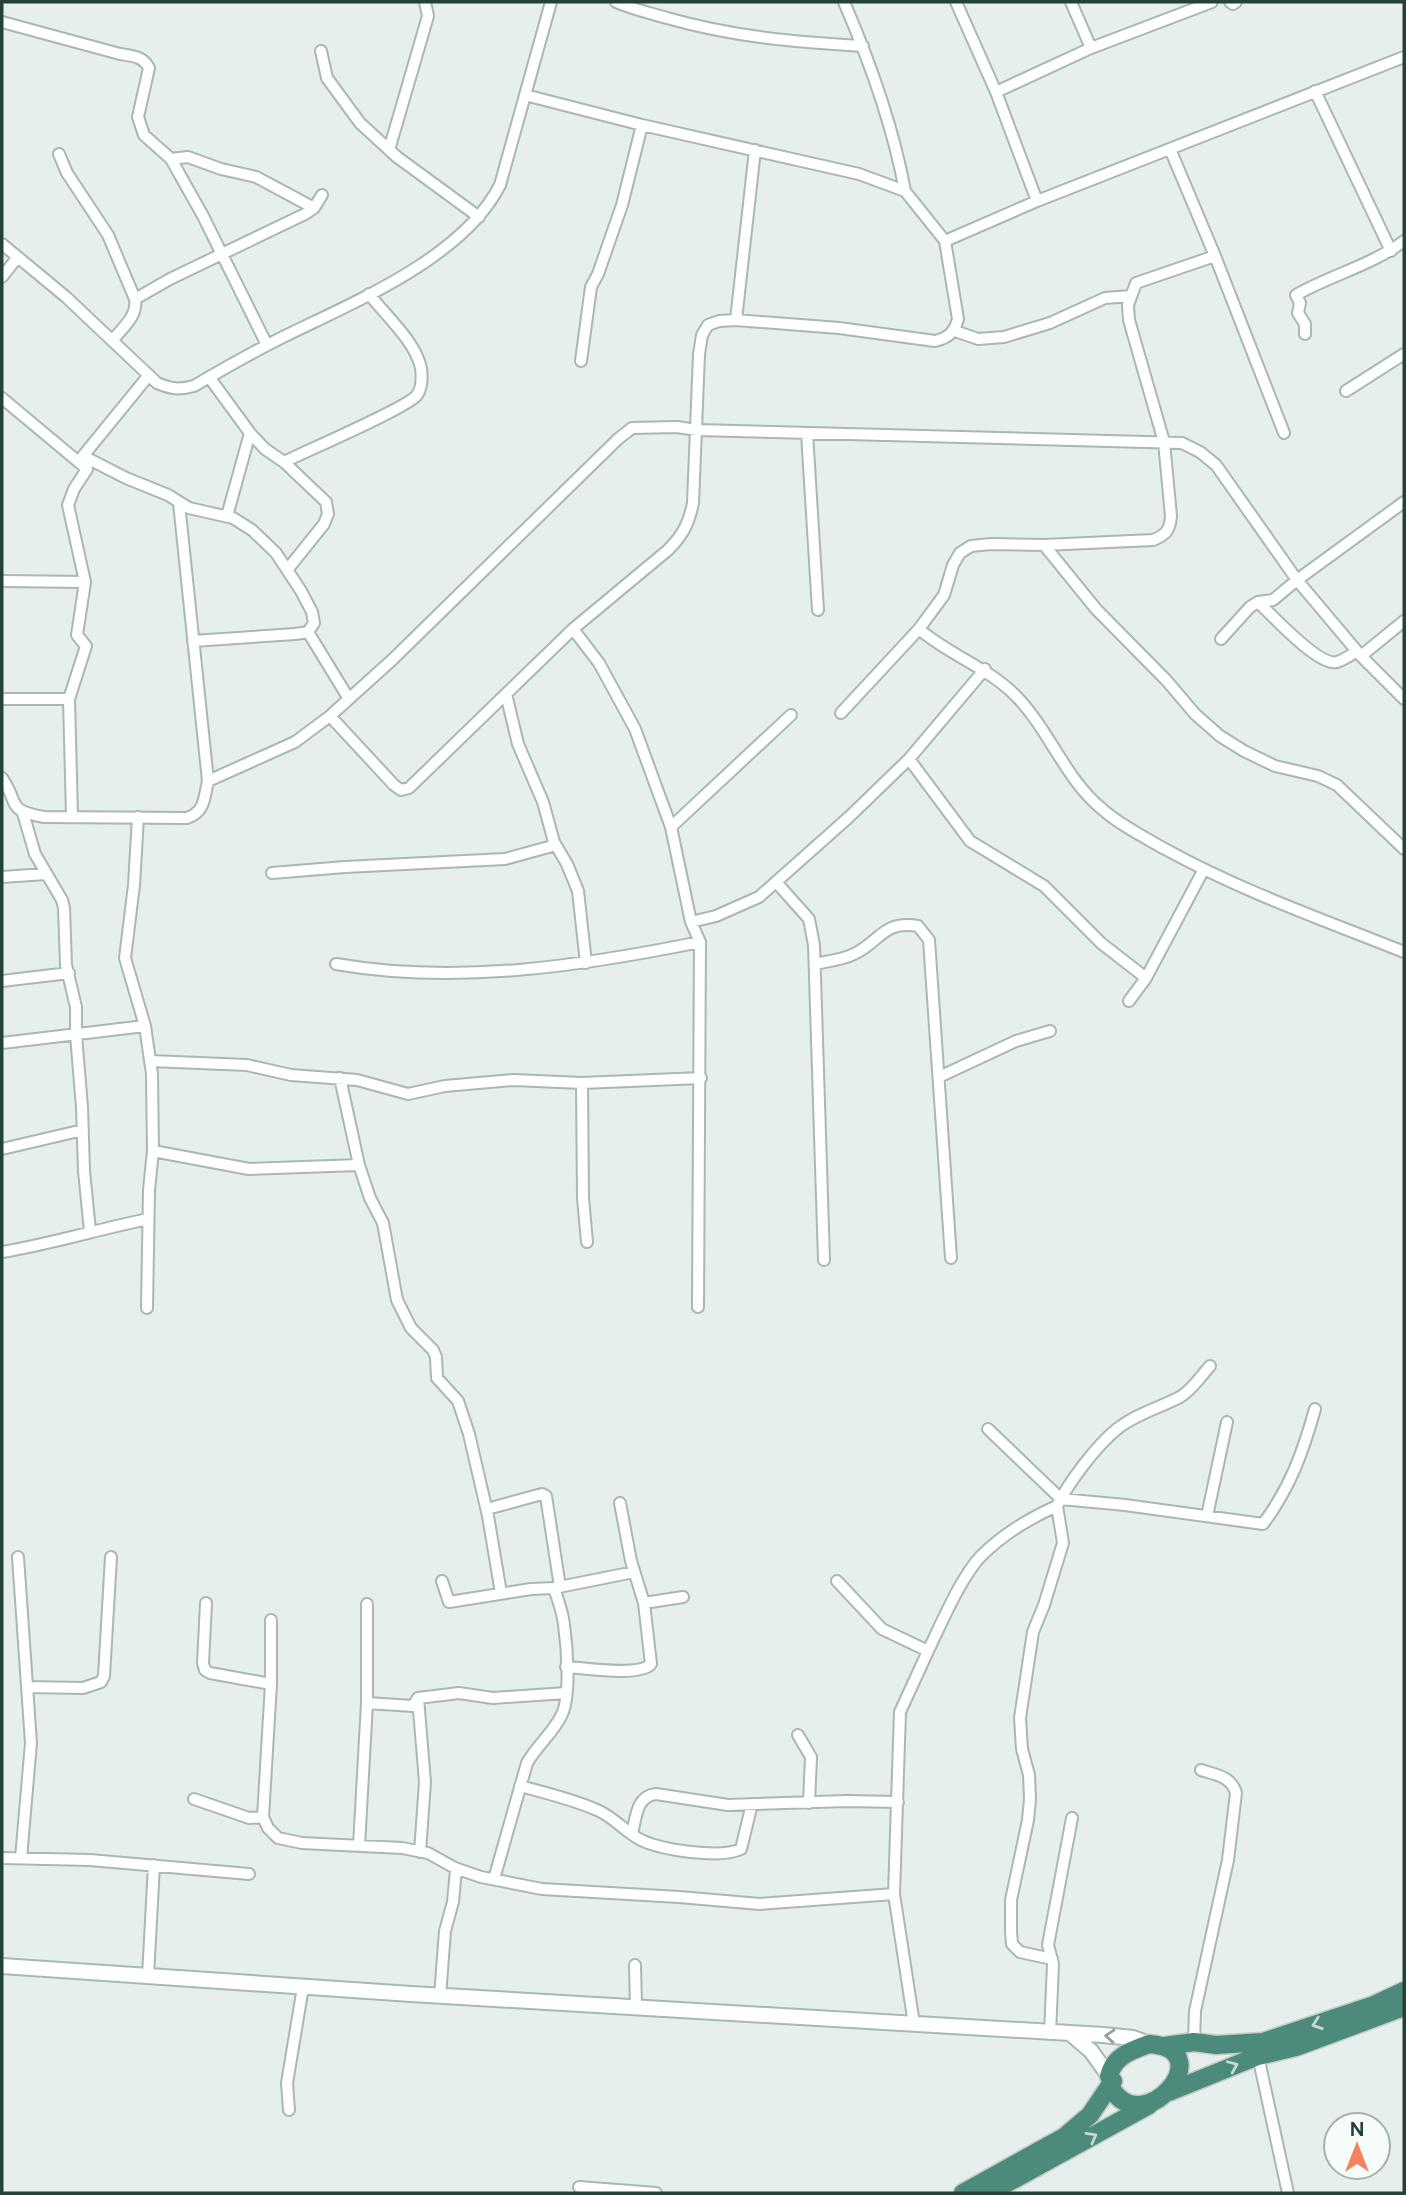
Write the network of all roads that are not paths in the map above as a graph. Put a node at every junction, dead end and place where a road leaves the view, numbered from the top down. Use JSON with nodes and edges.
{"nodes":[{"id":1,"x":425,"y":2,"type":"edge"},
{"id":2,"x":551,"y":2,"type":"edge"},
{"id":3,"x":616,"y":2,"type":"edge"},
{"id":4,"x":844,"y":2,"type":"edge"},
{"id":5,"x":956,"y":2,"type":"edge"},
{"id":6,"x":1071,"y":2,"type":"edge"},
{"id":7,"x":1212,"y":2,"type":"edge"},
{"id":8,"x":1230,"y":2,"type":"edge"},
{"id":9,"x":1236,"y":2,"type":"edge"},
{"id":10,"x":1184,"y":7,"type":"edge"},
{"id":11,"x":2,"y":22,"type":"edge"},
{"id":12,"x":863,"y":46,"type":"junction"},
{"id":13,"x":1091,"y":48,"type":"junction"},
{"id":14,"x":321,"y":51,"type":"dead end"},
{"id":15,"x":1404,"y":57,"type":"edge"},
{"id":16,"x":1315,"y":90,"type":"junction"},
{"id":17,"x":996,"y":92,"type":"junction"},
{"id":18,"x":526,"y":95,"type":"junction"},
{"id":19,"x":642,"y":125,"type":"junction"},
{"id":20,"x":1170,"y":149,"type":"junction"},
{"id":21,"x":389,"y":150,"type":"junction"},
{"id":22,"x":755,"y":150,"type":"junction"},
{"id":23,"x":59,"y":154,"type":"dead end"},
{"id":24,"x":171,"y":159,"type":"junction"},
{"id":25,"x":905,"y":191,"type":"junction"},
{"id":26,"x":322,"y":195,"type":"dead end"},
{"id":27,"x":1037,"y":201,"type":"junction"},
{"id":28,"x":314,"y":208,"type":"junction"},
{"id":29,"x":480,"y":217,"type":"junction"},
{"id":30,"x":945,"y":241,"type":"junction"},
{"id":31,"x":1404,"y":241,"type":"edge"},
{"id":32,"x":2,"y":244,"type":"edge"},
{"id":33,"x":1391,"y":251,"type":"junction"},
{"id":34,"x":222,"y":255,"type":"junction"},
{"id":35,"x":1215,"y":256,"type":"junction"},
{"id":36,"x":16,"y":258,"type":"junction"},
{"id":37,"x":2,"y":277,"type":"edge"},
{"id":38,"x":369,"y":294,"type":"junction"},
{"id":39,"x":1131,"y":296,"type":"junction"},
{"id":40,"x":135,"y":299,"type":"junction"},
{"id":41,"x":736,"y":320,"type":"junction"},
{"id":42,"x":955,"y":331,"type":"junction"},
{"id":43,"x":1305,"y":334,"type":"dead end"},
{"id":44,"x":113,"y":340,"type":"junction"},
{"id":45,"x":267,"y":345,"type":"junction"},
{"id":46,"x":1404,"y":354,"type":"edge"},
{"id":47,"x":581,"y":361,"type":"dead end"},
{"id":48,"x":149,"y":375,"type":"junction"},
{"id":49,"x":209,"y":377,"type":"junction"},
{"id":50,"x":1346,"y":391,"type":"dead end"},
{"id":51,"x":2,"y":398,"type":"edge"},
{"id":52,"x":697,"y":430,"type":"junction"},
{"id":53,"x":250,"y":433,"type":"junction"},
{"id":54,"x":807,"y":433,"type":"junction"},
{"id":55,"x":1284,"y":433,"type":"dead end"},
{"id":56,"x":1164,"y":442,"type":"junction"},
{"id":57,"x":83,"y":456,"type":"junction"},
{"id":58,"x":284,"y":462,"type":"junction"},
{"id":59,"x":87,"y":469,"type":"junction"},
{"id":60,"x":1404,"y":502,"type":"edge"},
{"id":61,"x":179,"y":503,"type":"junction"},
{"id":62,"x":227,"y":516,"type":"junction"},
{"id":63,"x":1044,"y":545,"type":"junction"},
{"id":64,"x":287,"y":570,"type":"junction"},
{"id":65,"x":1297,"y":580,"type":"junction"},
{"id":66,"x":2,"y":581,"type":"edge"},
{"id":67,"x":85,"y":582,"type":"junction"},
{"id":68,"x":1258,"y":602,"type":"junction"},
{"id":69,"x":818,"y":610,"type":"dead end"},
{"id":70,"x":1404,"y":621,"type":"edge"},
{"id":71,"x":573,"y":629,"type":"junction"},
{"id":72,"x":919,"y":629,"type":"junction"},
{"id":73,"x":308,"y":632,"type":"junction"},
{"id":74,"x":1221,"y":639,"type":"dead end"},
{"id":75,"x":193,"y":640,"type":"junction"},
{"id":76,"x":1359,"y":654,"type":"junction"},
{"id":77,"x":985,"y":669,"type":"junction"},
{"id":78,"x":506,"y":694,"type":"junction"},
{"id":79,"x":2,"y":699,"type":"edge"},
{"id":80,"x":69,"y":699,"type":"junction"},
{"id":81,"x":349,"y":699,"type":"junction"},
{"id":82,"x":1404,"y":699,"type":"edge"},
{"id":83,"x":841,"y":713,"type":"dead end"},
{"id":84,"x":791,"y":715,"type":"dead end"},
{"id":85,"x":330,"y":716,"type":"junction"},
{"id":86,"x":909,"y":759,"type":"junction"},
{"id":87,"x":2,"y":778,"type":"edge"},
{"id":88,"x":208,"y":780,"type":"junction"},
{"id":89,"x":23,"y":813,"type":"junction"},
{"id":90,"x":72,"y":816,"type":"junction"},
{"id":91,"x":138,"y":817,"type":"junction"},
{"id":92,"x":671,"y":827,"type":"junction"},
{"id":93,"x":556,"y":845,"type":"junction"},
{"id":94,"x":1404,"y":849,"type":"edge"},
{"id":95,"x":1204,"y":869,"type":"junction"},
{"id":96,"x":272,"y":873,"type":"dead end"},
{"id":97,"x":46,"y":874,"type":"junction"},
{"id":98,"x":2,"y":877,"type":"edge"},
{"id":99,"x":776,"y":882,"type":"junction"},
{"id":100,"x":691,"y":922,"type":"junction"},
{"id":101,"x":700,"y":942,"type":"junction"},
{"id":102,"x":1404,"y":952,"type":"edge"},
{"id":103,"x":586,"y":963,"type":"junction"},
{"id":104,"x":336,"y":964,"type":"dead end"},
{"id":105,"x":815,"y":964,"type":"junction"},
{"id":106,"x":69,"y":973,"type":"junction"},
{"id":107,"x":1146,"y":978,"type":"junction"},
{"id":108,"x":2,"y":981,"type":"edge"},
{"id":109,"x":1129,"y":1001,"type":"dead end"},
{"id":110,"x":145,"y":1027,"type":"junction"},
{"id":111,"x":1050,"y":1031,"type":"dead end"},
{"id":112,"x":76,"y":1035,"type":"junction"},
{"id":113,"x":2,"y":1044,"type":"edge"},
{"id":114,"x":151,"y":1061,"type":"junction"},
{"id":115,"x":340,"y":1077,"type":"junction"},
{"id":116,"x":939,"y":1077,"type":"junction"},
{"id":117,"x":701,"y":1078,"type":"junction"},
{"id":118,"x":583,"y":1083,"type":"junction"},
{"id":119,"x":83,"y":1130,"type":"junction"},
{"id":120,"x":2,"y":1149,"type":"edge"},
{"id":121,"x":153,"y":1151,"type":"junction"},
{"id":122,"x":359,"y":1166,"type":"junction"},
{"id":123,"x":148,"y":1219,"type":"junction"},
{"id":124,"x":90,"y":1231,"type":"junction"},
{"id":125,"x":587,"y":1242,"type":"dead end"},
{"id":126,"x":2,"y":1252,"type":"edge"},
{"id":127,"x":951,"y":1258,"type":"dead end"},
{"id":128,"x":824,"y":1260,"type":"dead end"},
{"id":129,"x":698,"y":1307,"type":"dead end"},
{"id":130,"x":146,"y":1308,"type":"dead end"},
{"id":131,"x":1210,"y":1366,"type":"dead end"},
{"id":132,"x":1315,"y":1409,"type":"dead end"},
{"id":133,"x":1227,"y":1422,"type":"dead end"},
{"id":134,"x":988,"y":1429,"type":"dead end"},
{"id":135,"x":620,"y":1503,"type":"dead end"},
{"id":136,"x":1059,"y":1503,"type":"junction"},
{"id":137,"x":487,"y":1510,"type":"junction"},
{"id":138,"x":1207,"y":1516,"type":"junction"},
{"id":139,"x":18,"y":1558,"type":"dead end"},
{"id":140,"x":111,"y":1558,"type":"dead end"},
{"id":141,"x":634,"y":1572,"type":"junction"},
{"id":142,"x":442,"y":1581,"type":"dead end"},
{"id":143,"x":837,"y":1581,"type":"dead end"},
{"id":144,"x":557,"y":1587,"type":"junction"},
{"id":145,"x":501,"y":1593,"type":"junction"},
{"id":146,"x":683,"y":1597,"type":"dead end"},
{"id":147,"x":206,"y":1603,"type":"dead end"},
{"id":148,"x":644,"y":1603,"type":"junction"},
{"id":149,"x":367,"y":1604,"type":"dead end"},
{"id":150,"x":271,"y":1620,"type":"dead end"},
{"id":151,"x":928,"y":1651,"type":"junction"},
{"id":152,"x":566,"y":1667,"type":"junction"},
{"id":153,"x":271,"y":1684,"type":"junction"},
{"id":154,"x":27,"y":1687,"type":"junction"},
{"id":155,"x":566,"y":1693,"type":"junction"},
{"id":156,"x":418,"y":1698,"type":"junction"},
{"id":157,"x":367,"y":1703,"type":"junction"},
{"id":158,"x":797,"y":1735,"type":"dead end"},
{"id":159,"x":1200,"y":1770,"type":"dead end"},
{"id":160,"x":520,"y":1786,"type":"junction"},
{"id":161,"x":194,"y":1799,"type":"dead end"},
{"id":162,"x":898,"y":1802,"type":"junction"},
{"id":163,"x":751,"y":1804,"type":"junction"},
{"id":164,"x":809,"y":1804,"type":"junction"},
{"id":165,"x":263,"y":1817,"type":"junction"},
{"id":166,"x":1072,"y":1818,"type":"dead end"},
{"id":167,"x":632,"y":1834,"type":"junction"},
{"id":168,"x":359,"y":1846,"type":"junction"},
{"id":169,"x":420,"y":1852,"type":"junction"},
{"id":170,"x":2,"y":1858,"type":"edge"},
{"id":171,"x":22,"y":1858,"type":"junction"},
{"id":172,"x":154,"y":1865,"type":"junction"},
{"id":173,"x":456,"y":1868,"type":"junction"},
{"id":174,"x":249,"y":1874,"type":"dead end"},
{"id":175,"x":494,"y":1879,"type":"junction"},
{"id":176,"x":894,"y":1894,"type":"junction"},
{"id":177,"x":1052,"y":1959,"type":"junction"},
{"id":178,"x":635,"y":1965,"type":"dead end"},
{"id":179,"x":2,"y":1966,"type":"edge"},
{"id":180,"x":148,"y":1976,"type":"junction"},
{"id":181,"x":303,"y":1987,"type":"junction"},
{"id":182,"x":1404,"y":1992,"type":"edge"},
{"id":183,"x":440,"y":1996,"type":"junction"},
{"id":184,"x":636,"y":2007,"type":"junction"},
{"id":185,"x":1404,"y":2007,"type":"edge"},
{"id":186,"x":914,"y":2024,"type":"junction"},
{"id":187,"x":1050,"y":2034,"type":"junction"},
{"id":188,"x":1071,"y":2034,"type":"junction"},
{"id":189,"x":1194,"y":2042,"type":"junction"},
{"id":190,"x":1157,"y":2045,"type":"junction"},
{"id":191,"x":1258,"y":2056,"type":"junction"},
{"id":192,"x":1111,"y":2079,"type":"junction"},
{"id":193,"x":1163,"y":2096,"type":"junction"},
{"id":194,"x":289,"y":2110,"type":"dead end"},
{"id":195,"x":579,"y":2187,"type":"dead end"},
{"id":196,"x":656,"y":2193,"type":"edge"},
{"id":197,"x":963,"y":2193,"type":"edge"},
{"id":198,"x":989,"y":2193,"type":"edge"},
{"id":199,"x":1288,"y":2193,"type":"edge"}],
"edges":[{"from":1,"to":21,"type":"street"},
{"from":2,"to":18,"type":"street"},
{"from":3,"to":12,"type":"street"},
{"from":4,"to":12,"type":"street"},
{"from":5,"to":17,"type":"street"},
{"from":6,"to":13,"type":"street"},
{"from":7,"to":10,"type":"street"},
{"from":8,"to":9,"type":"street"},
{"from":10,"to":13,"type":"street"},
{"from":11,"to":24,"type":"street"},
{"from":12,"to":25,"type":"street"},
{"from":13,"to":17,"type":"street"},
{"from":14,"to":21,"type":"street"},
{"from":15,"to":16,"type":"street"},
{"from":16,"to":20,"type":"street"},
{"from":16,"to":33,"type":"street"},
{"from":17,"to":27,"type":"street"},
{"from":18,"to":19,"type":"street"},
{"from":18,"to":29,"type":"street"},
{"from":19,"to":22,"type":"street"},
{"from":19,"to":47,"type":"street"},
{"from":20,"to":27,"type":"street"},
{"from":20,"to":35,"type":"street"},
{"from":21,"to":29,"type":"street"},
{"from":22,"to":25,"type":"street"},
{"from":22,"to":41,"type":"street"},
{"from":23,"to":40,"type":"street"},
{"from":24,"to":28,"type":"street"},
{"from":24,"to":34,"type":"street"},
{"from":25,"to":30,"type":"street"},
{"from":26,"to":28,"type":"street"},
{"from":27,"to":30,"type":"street"},
{"from":28,"to":34,"type":"street"},
{"from":29,"to":38,"type":"street"},
{"from":30,"to":42,"type":"street"},
{"from":31,"to":33,"type":"street"},
{"from":32,"to":36,"type":"street"},
{"from":33,"to":43,"type":"street"},
{"from":34,"to":40,"type":"street"},
{"from":34,"to":45,"type":"street"},
{"from":35,"to":39,"type":"street"},
{"from":35,"to":55,"type":"street"},
{"from":36,"to":37,"type":"street"},
{"from":36,"to":44,"type":"street"},
{"from":38,"to":45,"type":"street"},
{"from":38,"to":58,"type":"street"},
{"from":39,"to":42,"type":"street"},
{"from":39,"to":56,"type":"street"},
{"from":40,"to":44,"type":"street"},
{"from":41,"to":42,"type":"street"},
{"from":41,"to":52,"type":"street"},
{"from":44,"to":48,"type":"street"},
{"from":45,"to":49,"type":"street"},
{"from":46,"to":50,"type":"street"},
{"from":48,"to":49,"type":"street"},
{"from":48,"to":57,"type":"street"},
{"from":49,"to":53,"type":"street"},
{"from":51,"to":59,"type":"street"},
{"from":52,"to":54,"type":"street"},
{"from":52,"to":71,"type":"street"},
{"from":52,"to":81,"type":"street"},
{"from":53,"to":58,"type":"street"},
{"from":53,"to":62,"type":"street"},
{"from":54,"to":56,"type":"street"},
{"from":54,"to":69,"type":"street"},
{"from":56,"to":63,"type":"street"},
{"from":56,"to":65,"type":"street"},
{"from":57,"to":59,"type":"street"},
{"from":57,"to":61,"type":"street"},
{"from":58,"to":64,"type":"street"},
{"from":59,"to":67,"type":"street"},
{"from":60,"to":65,"type":"street"},
{"from":61,"to":62,"type":"street"},
{"from":61,"to":75,"type":"street"},
{"from":62,"to":64,"type":"street"},
{"from":63,"to":72,"type":"street"},
{"from":63,"to":94,"type":"street"},
{"from":64,"to":73,"type":"street"},
{"from":65,"to":68,"type":"street"},
{"from":65,"to":76,"type":"street"},
{"from":66,"to":67,"type":"street"},
{"from":67,"to":80,"type":"street"},
{"from":68,"to":74,"type":"street"},
{"from":68,"to":76,"type":"street"},
{"from":70,"to":76,"type":"street"},
{"from":71,"to":78,"type":"street"},
{"from":71,"to":92,"type":"street"},
{"from":72,"to":77,"type":"street"},
{"from":72,"to":83,"type":"street"},
{"from":73,"to":75,"type":"street"},
{"from":73,"to":81,"type":"street"},
{"from":75,"to":88,"type":"street"},
{"from":76,"to":82,"type":"street"},
{"from":77,"to":86,"type":"street"},
{"from":77,"to":95,"type":"street"},
{"from":78,"to":85,"type":"street"},
{"from":78,"to":93,"type":"street"},
{"from":79,"to":80,"type":"street"},
{"from":80,"to":90,"type":"street"},
{"from":81,"to":85,"type":"street"},
{"from":84,"to":92,"type":"street"},
{"from":85,"to":88,"type":"street"},
{"from":86,"to":99,"type":"street"},
{"from":86,"to":107,"type":"street"},
{"from":87,"to":89,"type":"street"},
{"from":88,"to":91,"type":"street"},
{"from":89,"to":90,"type":"street"},
{"from":89,"to":97,"type":"street"},
{"from":90,"to":91,"type":"street"},
{"from":91,"to":110,"type":"street"},
{"from":92,"to":100,"type":"street"},
{"from":93,"to":96,"type":"street"},
{"from":93,"to":103,"type":"street"},
{"from":95,"to":102,"type":"street"},
{"from":95,"to":107,"type":"street"},
{"from":97,"to":98,"type":"street"},
{"from":97,"to":106,"type":"street"},
{"from":99,"to":100,"type":"street"},
{"from":99,"to":105,"type":"street"},
{"from":100,"to":101,"type":"street"},
{"from":101,"to":103,"type":"street"},
{"from":101,"to":117,"type":"street"},
{"from":103,"to":104,"type":"street"},
{"from":105,"to":116,"type":"street"},
{"from":105,"to":128,"type":"street"},
{"from":106,"to":108,"type":"street"},
{"from":106,"to":112,"type":"street"},
{"from":107,"to":109,"type":"street"},
{"from":110,"to":112,"type":"street"},
{"from":110,"to":114,"type":"street"},
{"from":111,"to":116,"type":"street"},
{"from":112,"to":113,"type":"street"},
{"from":112,"to":119,"type":"street"},
{"from":114,"to":115,"type":"street"},
{"from":114,"to":121,"type":"street"},
{"from":115,"to":118,"type":"street"},
{"from":115,"to":122,"type":"street"},
{"from":116,"to":127,"type":"street"},
{"from":117,"to":118,"type":"street"},
{"from":117,"to":129,"type":"street"},
{"from":118,"to":125,"type":"street"},
{"from":119,"to":120,"type":"street"},
{"from":119,"to":124,"type":"street"},
{"from":121,"to":122,"type":"street"},
{"from":121,"to":123,"type":"street"},
{"from":122,"to":137,"type":"street"},
{"from":123,"to":124,"type":"street"},
{"from":123,"to":130,"type":"street"},
{"from":124,"to":126,"type":"street"},
{"from":131,"to":136,"type":"street"},
{"from":132,"to":138,"type":"street"},
{"from":133,"to":138,"type":"street"},
{"from":134,"to":136,"type":"street"},
{"from":135,"to":141,"type":"street"},
{"from":136,"to":138,"type":"street"},
{"from":136,"to":151,"type":"street"},
{"from":136,"to":177,"type":"street"},
{"from":137,"to":144,"type":"street"},
{"from":137,"to":145,"type":"street"},
{"from":139,"to":154,"type":"street"},
{"from":140,"to":154,"type":"street"},
{"from":141,"to":144,"type":"street"},
{"from":141,"to":148,"type":"street"},
{"from":142,"to":145,"type":"street"},
{"from":143,"to":151,"type":"street"},
{"from":144,"to":145,"type":"street"},
{"from":144,"to":152,"type":"street"},
{"from":146,"to":148,"type":"street"},
{"from":147,"to":153,"type":"street"},
{"from":148,"to":152,"type":"street"},
{"from":149,"to":157,"type":"street"},
{"from":150,"to":153,"type":"street"},
{"from":151,"to":162,"type":"street"},
{"from":152,"to":155,"type":"street"},
{"from":153,"to":165,"type":"street"},
{"from":154,"to":171,"type":"street"},
{"from":155,"to":156,"type":"street"},
{"from":155,"to":160,"type":"street"},
{"from":156,"to":157,"type":"street"},
{"from":156,"to":169,"type":"street"},
{"from":157,"to":168,"type":"street"},
{"from":158,"to":164,"type":"street"},
{"from":159,"to":189,"type":"street"},
{"from":160,"to":167,"type":"street"},
{"from":160,"to":175,"type":"street"},
{"from":161,"to":165,"type":"street"},
{"from":162,"to":164,"type":"street"},
{"from":162,"to":176,"type":"street"},
{"from":163,"to":164,"type":"street"},
{"from":163,"to":167,"type":"street"},
{"from":163,"to":167,"type":"street"},
{"from":165,"to":168,"type":"street"},
{"from":166,"to":177,"type":"street"},
{"from":168,"to":169,"type":"street"},
{"from":169,"to":173,"type":"street"},
{"from":170,"to":171,"type":"street"},
{"from":171,"to":172,"type":"street"},
{"from":172,"to":174,"type":"street"},
{"from":172,"to":180,"type":"street"},
{"from":173,"to":175,"type":"street"},
{"from":173,"to":183,"type":"street"},
{"from":175,"to":176,"type":"street"},
{"from":176,"to":186,"type":"street"},
{"from":177,"to":187,"type":"street"},
{"from":178,"to":184,"type":"street"},
{"from":179,"to":180,"type":"main road"},
{"from":180,"to":181,"type":"main road"},
{"from":181,"to":183,"type":"main road"},
{"from":181,"to":194,"type":"street"},
{"from":182,"to":189,"type":"highway","one_way":true},
{"from":183,"to":184,"type":"main road"},
{"from":184,"to":186,"type":"main road"},
{"from":185,"to":191,"type":"highway"},
{"from":186,"to":187,"type":"main road"},
{"from":187,"to":188,"type":"main road"},
{"from":190,"to":188,"type":"main road","one_way":true},
{"from":188,"to":192,"type":"main road"},
{"from":189,"to":190,"type":"highway"},
{"from":190,"to":192,"type":"highway"},
{"from":190,"to":193,"type":"highway"},
{"from":193,"to":191,"type":"highway","one_way":true},
{"from":191,"to":199,"type":"street"},
{"from":192,"to":193,"type":"highway"},
{"from":192,"to":197,"type":"highway"},
{"from":198,"to":193,"type":"highway","one_way":true},
{"from":195,"to":196,"type":"street"}]}
